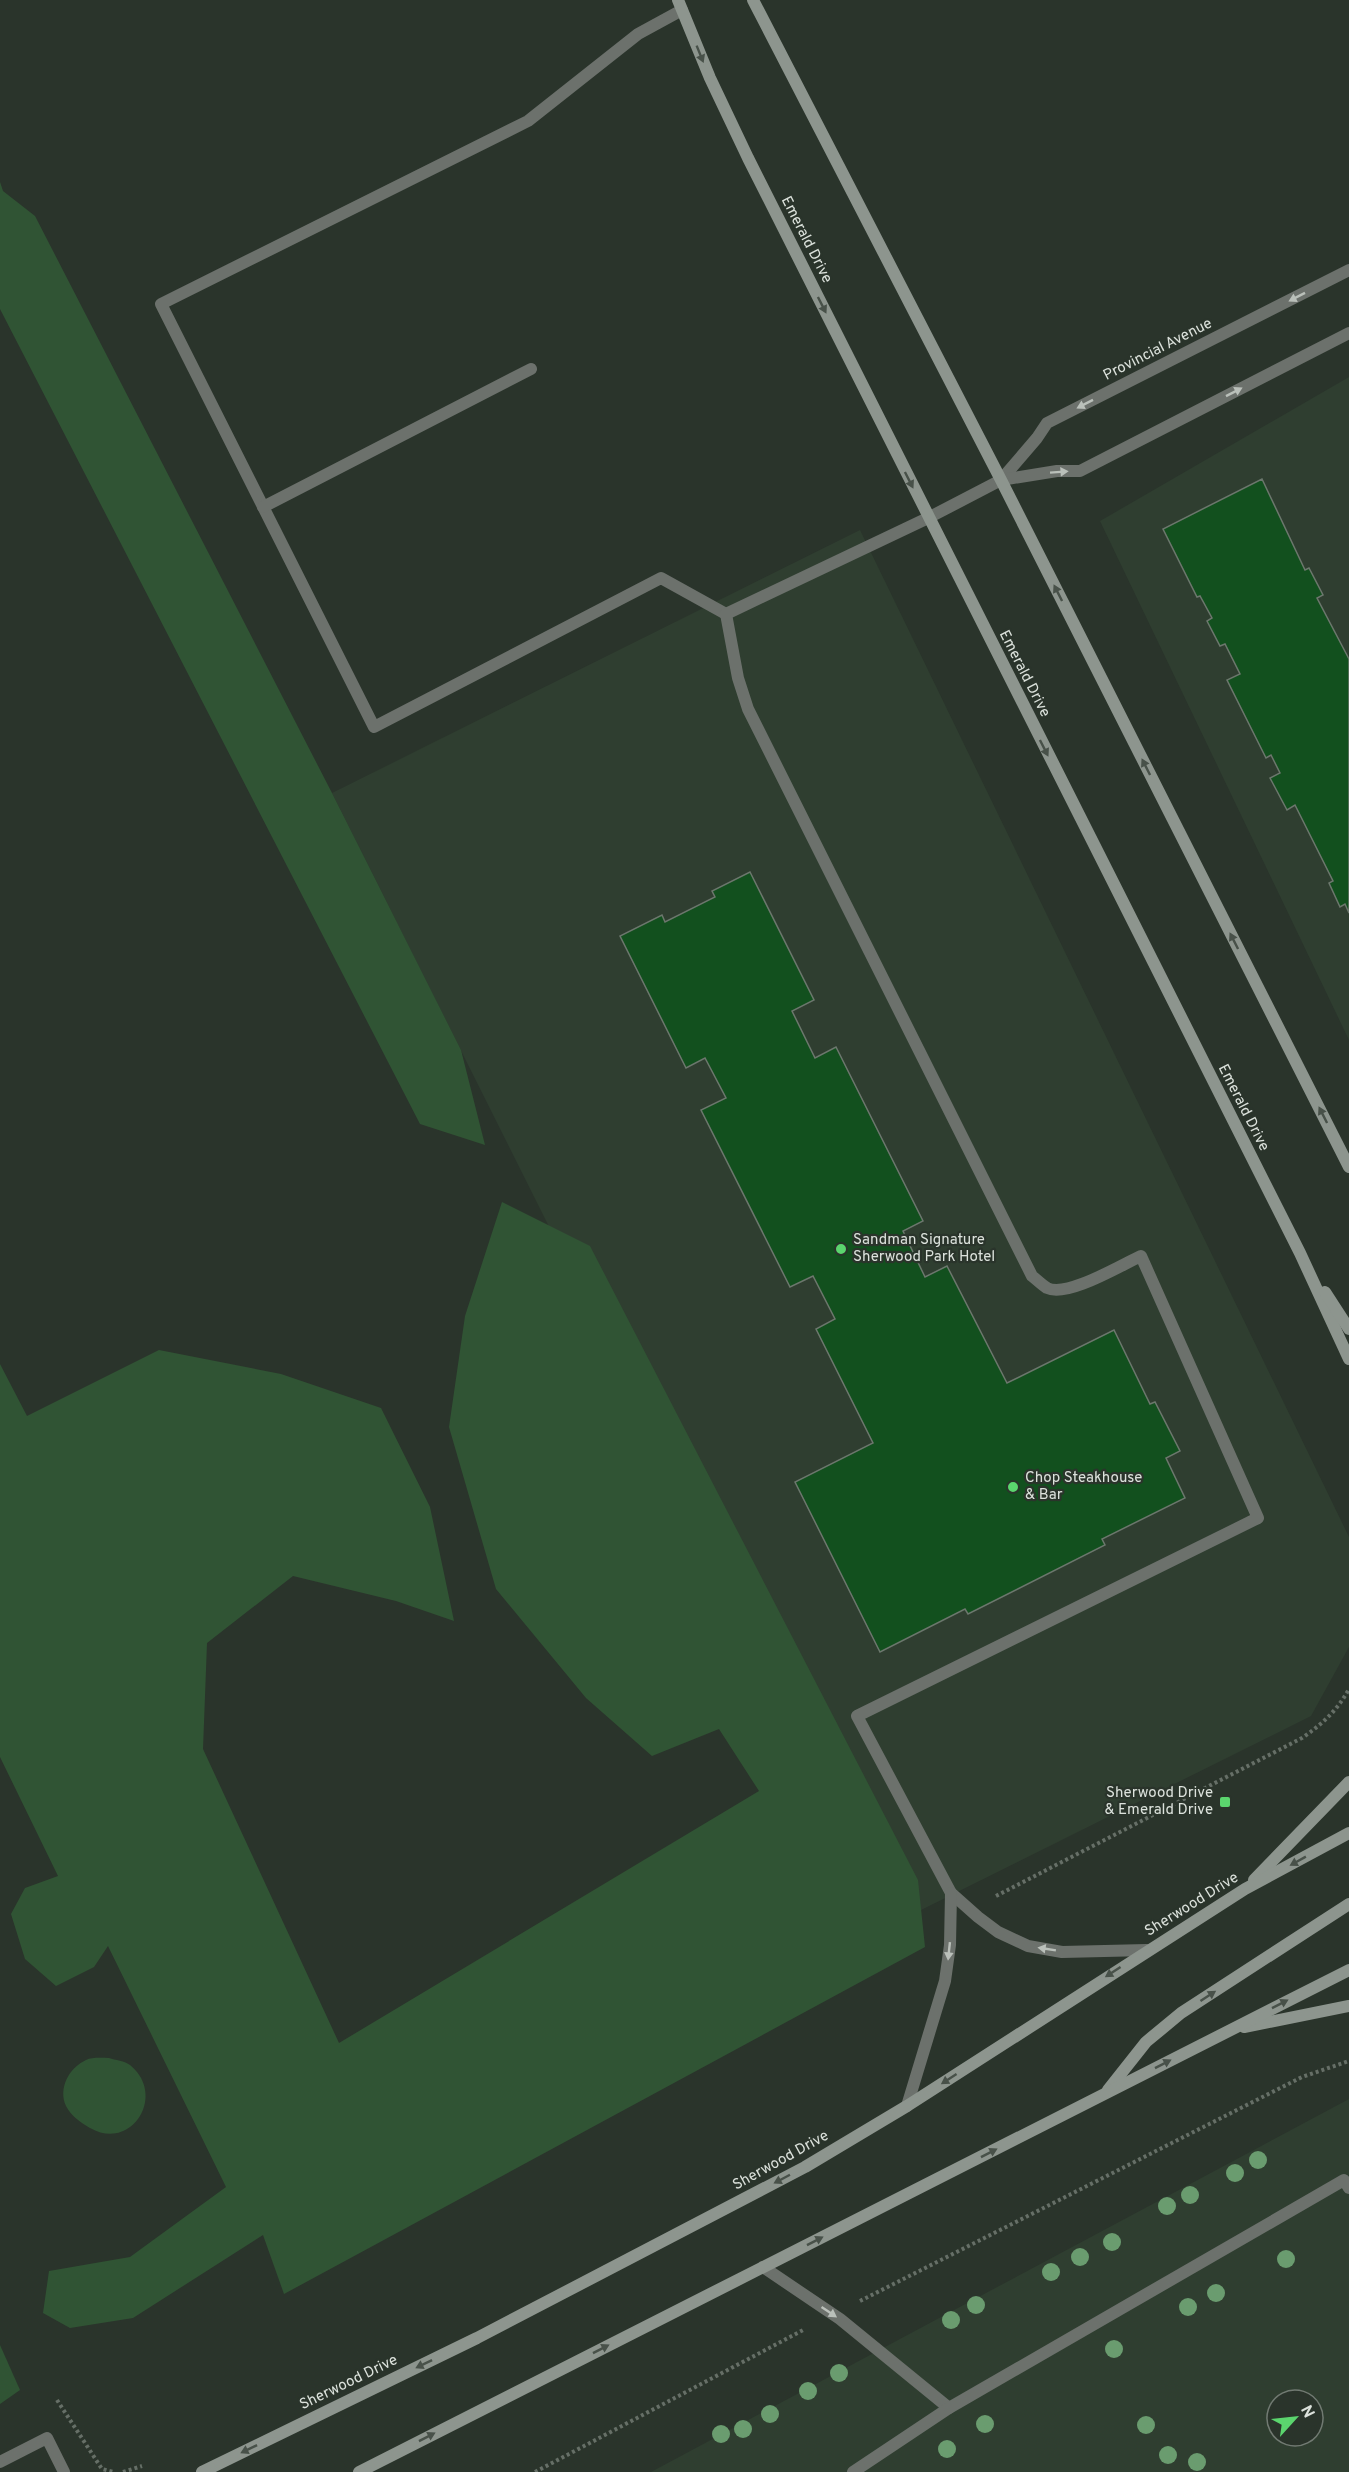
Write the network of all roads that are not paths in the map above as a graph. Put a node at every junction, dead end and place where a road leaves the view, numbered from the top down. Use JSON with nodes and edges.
{"nodes":[{"id":1,"x":753,"y":0,"type":"edge"},
{"id":2,"x":680,"y":5,"type":"edge"},
{"id":3,"x":1349,"y":270,"type":"edge"},
{"id":4,"x":1349,"y":333,"type":"edge"},
{"id":5,"x":531,"y":369,"type":"dead end"},
{"id":6,"x":1001,"y":480,"type":"junction"},
{"id":7,"x":263,"y":507,"type":"junction"},
{"id":8,"x":928,"y":518,"type":"junction"},
{"id":9,"x":726,"y":614,"type":"junction"},
{"id":10,"x":1349,"y":1167,"type":"edge"},
{"id":11,"x":1300,"y":1253,"type":"junction"},
{"id":12,"x":1349,"y":1329,"type":"edge"},
{"id":13,"x":1349,"y":1359,"type":"edge"},
{"id":14,"x":1349,"y":1782,"type":"edge"},
{"id":15,"x":1349,"y":1833,"type":"edge"},
{"id":16,"x":1245,"y":1889,"type":"junction"},
{"id":17,"x":951,"y":1893,"type":"junction"},
{"id":18,"x":1349,"y":1904,"type":"edge"},
{"id":19,"x":1147,"y":1950,"type":"junction"},
{"id":20,"x":1349,"y":1970,"type":"edge"},
{"id":21,"x":1349,"y":2006,"type":"edge"},
{"id":22,"x":1228,"y":2031,"type":"junction"},
{"id":23,"x":1105,"y":2093,"type":"junction"},
{"id":24,"x":907,"y":2106,"type":"junction"},
{"id":25,"x":1349,"y":2188,"type":"edge"},
{"id":26,"x":763,"y":2267,"type":"junction"},
{"id":27,"x":949,"y":2408,"type":"junction"},
{"id":28,"x":0,"y":2462,"type":"edge"},
{"id":29,"x":375,"y":2463,"type":"junction"},
{"id":30,"x":64,"y":2472,"type":"edge"},
{"id":31,"x":202,"y":2472,"type":"edge"},
{"id":32,"x":359,"y":2472,"type":"edge"},
{"id":33,"x":364,"y":2472,"type":"edge"},
{"id":34,"x":853,"y":2472,"type":"edge"}],
"edges":[{"from":1,"to":6,"type":"main road"},
{"from":2,"to":7,"type":"street"},
{"from":2,"to":8,"type":"main road","name":"Emerald Drive","one_way":true},
{"from":3,"to":6,"type":"street","name":"Provincial Avenue","one_way":true},
{"from":6,"to":4,"type":"street","name":"Provincial Avenue","one_way":true},
{"from":5,"to":7,"type":"street"},
{"from":6,"to":8,"type":"street","name":"Provincial Avenue"},
{"from":10,"to":6,"type":"main road","one_way":true},
{"from":7,"to":9,"type":"street"},
{"from":8,"to":9,"type":"street","name":"Provincial Avenue"},
{"from":8,"to":11,"type":"main road","name":"Emerald Drive","one_way":true},
{"from":9,"to":17,"type":"street"},
{"from":11,"to":12,"type":"main road"},
{"from":11,"to":13,"type":"main road","name":"Emerald Drive"},
{"from":14,"to":16,"type":"main road"},
{"from":15,"to":16,"type":"main road","name":"Sherwood Drive","one_way":true},
{"from":16,"to":19,"type":"main road","name":"Sherwood Drive"},
{"from":19,"to":17,"type":"street","one_way":true},
{"from":17,"to":24,"type":"street","one_way":true},
{"from":23,"to":18,"type":"main road","one_way":true},
{"from":19,"to":24,"type":"main road","name":"Sherwood Drive","one_way":true},
{"from":22,"to":20,"type":"main road","one_way":true},
{"from":21,"to":22,"type":"main road"},
{"from":23,"to":22,"type":"main road","one_way":true},
{"from":26,"to":23,"type":"main road","one_way":true},
{"from":24,"to":31,"type":"main road","name":"Sherwood Drive","one_way":true},
{"from":25,"to":27,"type":"street"},
{"from":26,"to":27,"type":"street","one_way":true},
{"from":29,"to":26,"type":"main road","one_way":true},
{"from":27,"to":34,"type":"street"},
{"from":28,"to":30,"type":"street"},
{"from":29,"to":32,"type":"main road"},
{"from":29,"to":33,"type":"main road"}]}
